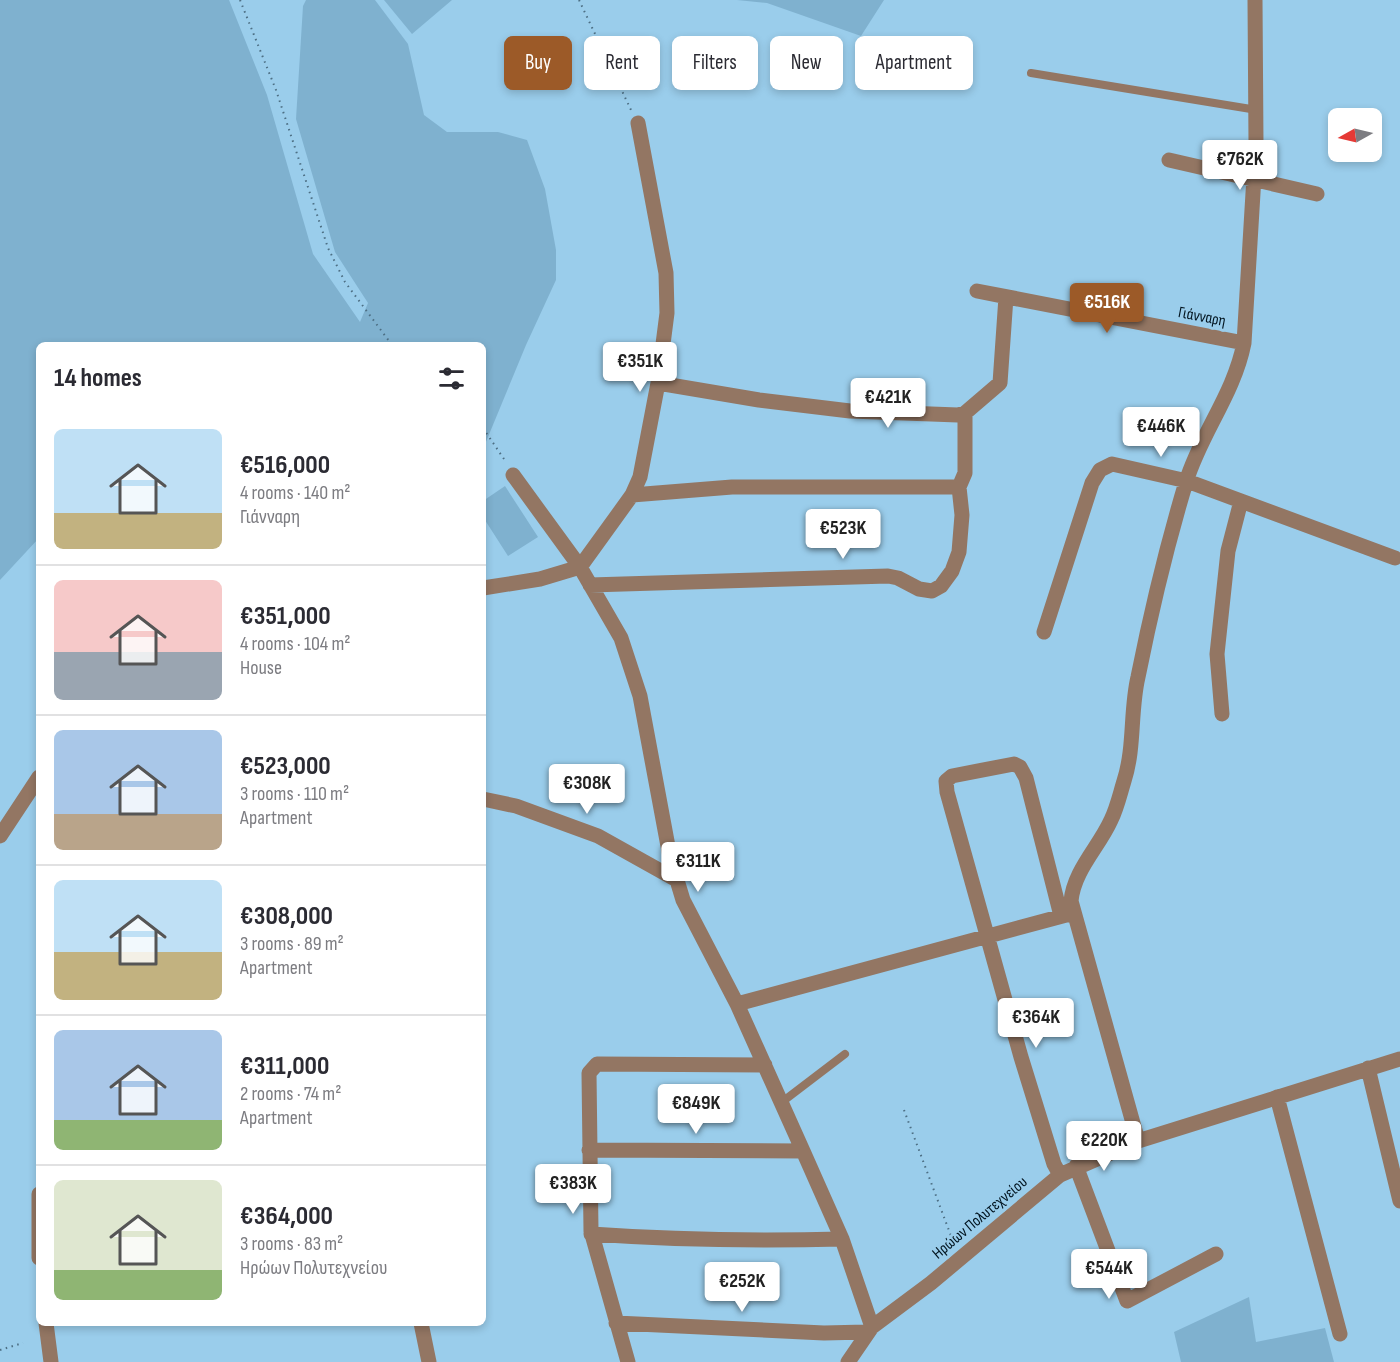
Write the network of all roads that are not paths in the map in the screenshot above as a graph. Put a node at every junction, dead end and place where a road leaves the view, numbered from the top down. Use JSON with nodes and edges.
{"nodes":[{"id":1,"x":1255,"y":0,"type":"edge"},
{"id":2,"x":1031,"y":74,"type":"dead end"},
{"id":3,"x":1257,"y":110,"type":"junction"},
{"id":4,"x":638,"y":123,"type":"road end"},
{"id":5,"x":1169,"y":160,"type":"dead end"},
{"id":6,"x":1254,"y":177,"type":"junction"},
{"id":7,"x":1317,"y":194,"type":"dead end"},
{"id":8,"x":977,"y":291,"type":"dead end"},
{"id":9,"x":1006,"y":297,"type":"junction"},
{"id":10,"x":1244,"y":344,"type":"junction"},
{"id":11,"x":658,"y":384,"type":"junction"},
{"id":12,"x":965,"y":413,"type":"junction"},
{"id":13,"x":513,"y":475,"type":"road end"},
{"id":14,"x":1186,"y":481,"type":"junction"},
{"id":15,"x":959,"y":487,"type":"junction"},
{"id":16,"x":632,"y":495,"type":"junction"},
{"id":17,"x":1241,"y":501,"type":"junction"},
{"id":18,"x":1395,"y":558,"type":"dead end"},
{"id":19,"x":580,"y":567,"type":"junction"},
{"id":20,"x":590,"y":585,"type":"junction"},
{"id":21,"x":486,"y":588,"type":"edge"},
{"id":22,"x":1044,"y":632,"type":"dead end"},
{"id":23,"x":1222,"y":714,"type":"dead end"},
{"id":24,"x":36,"y":782,"type":"edge"},
{"id":25,"x":486,"y":800,"type":"edge"},
{"id":26,"x":0,"y":836,"type":"edge"},
{"id":27,"x":675,"y":879,"type":"junction"},
{"id":28,"x":1067,"y":915,"type":"junction"},
{"id":29,"x":988,"y":934,"type":"junction"},
{"id":30,"x":737,"y":1004,"type":"junction"},
{"id":31,"x":846,"y":1054,"type":"dead end"},
{"id":32,"x":1400,"y":1059,"type":"edge"},
{"id":33,"x":765,"y":1065,"type":"junction"},
{"id":34,"x":1368,"y":1068,"type":"junction"},
{"id":35,"x":1277,"y":1097,"type":"junction"},
{"id":36,"x":782,"y":1102,"type":"junction"},
{"id":37,"x":1138,"y":1141,"type":"junction"},
{"id":38,"x":589,"y":1150,"type":"junction"},
{"id":39,"x":803,"y":1151,"type":"junction"},
{"id":40,"x":1076,"y":1166,"type":"junction"},
{"id":41,"x":1060,"y":1175,"type":"junction"},
{"id":42,"x":1400,"y":1201,"type":"edge"},
{"id":43,"x":591,"y":1234,"type":"junction"},
{"id":44,"x":842,"y":1239,"type":"junction"},
{"id":45,"x":1216,"y":1254,"type":"dead end"},
{"id":46,"x":616,"y":1323,"type":"junction"},
{"id":47,"x":46,"y":1326,"type":"edge"},
{"id":48,"x":422,"y":1326,"type":"edge"},
{"id":49,"x":869,"y":1329,"type":"junction"},
{"id":50,"x":1340,"y":1334,"type":"dead end"},
{"id":51,"x":51,"y":1362,"type":"edge"},
{"id":52,"x":429,"y":1362,"type":"edge"},
{"id":53,"x":628,"y":1362,"type":"edge"},
{"id":54,"x":848,"y":1362,"type":"edge"}],
"edges":[{"from":1,"to":3,"type":"street"},
{"from":2,"to":3,"type":"lane"},
{"from":3,"to":6,"type":"street"},
{"from":4,"to":11,"type":"street"},
{"from":5,"to":6,"type":"street"},
{"from":6,"to":7,"type":"street"},
{"from":6,"to":10,"type":"street"},
{"from":8,"to":9,"type":"street","name":"Γιάνναρη"},
{"from":9,"to":10,"type":"street","name":"Γιάνναρη"},
{"from":9,"to":12,"type":"street"},
{"from":10,"to":14,"type":"street"},
{"from":11,"to":12,"type":"street"},
{"from":11,"to":16,"type":"street"},
{"from":12,"to":15,"type":"street"},
{"from":13,"to":19,"type":"street"},
{"from":14,"to":17,"type":"street"},
{"from":14,"to":22,"type":"street"},
{"from":14,"to":28,"type":"street"},
{"from":15,"to":16,"type":"street"},
{"from":15,"to":20,"type":"street"},
{"from":16,"to":19,"type":"street"},
{"from":17,"to":18,"type":"street"},
{"from":17,"to":23,"type":"street"},
{"from":19,"to":20,"type":"street"},
{"from":19,"to":21,"type":"street"},
{"from":20,"to":27,"type":"street"},
{"from":24,"to":26,"type":"street"},
{"from":25,"to":27,"type":"street"},
{"from":27,"to":30,"type":"street"},
{"from":28,"to":29,"type":"street"},
{"from":28,"to":29,"type":"street"},
{"from":28,"to":37,"type":"street"},
{"from":29,"to":30,"type":"street"},
{"from":29,"to":41,"type":"street"},
{"from":30,"to":33,"type":"street"},
{"from":31,"to":36,"type":"lane"},
{"from":32,"to":34,"type":"street","name":"Ηρώων Πολυτεχνείου"},
{"from":33,"to":36,"type":"street"},
{"from":33,"to":38,"type":"street"},
{"from":34,"to":35,"type":"street","name":"Ηρώων Πολυτεχνείου"},
{"from":34,"to":42,"type":"street"},
{"from":35,"to":37,"type":"street","name":"Ηρώων Πολυτεχνείου"},
{"from":35,"to":50,"type":"street"},
{"from":36,"to":39,"type":"street"},
{"from":37,"to":40,"type":"street","name":"Ηρώων Πολυτεχνείου"},
{"from":38,"to":39,"type":"street"},
{"from":38,"to":43,"type":"street"},
{"from":39,"to":44,"type":"street"},
{"from":40,"to":41,"type":"street","name":"Ηρώων Πολυτεχνείου"},
{"from":40,"to":45,"type":"street"},
{"from":41,"to":49,"type":"street","name":"Ηρώων Πολυτεχνείου"},
{"from":43,"to":44,"type":"street"},
{"from":43,"to":46,"type":"street"},
{"from":44,"to":49,"type":"street"},
{"from":46,"to":49,"type":"street"},
{"from":46,"to":53,"type":"street"},
{"from":47,"to":51,"type":"street"},
{"from":48,"to":52,"type":"street"},
{"from":49,"to":54,"type":"street","name":"Ηρώων Πολυτεχνείου"}]}
